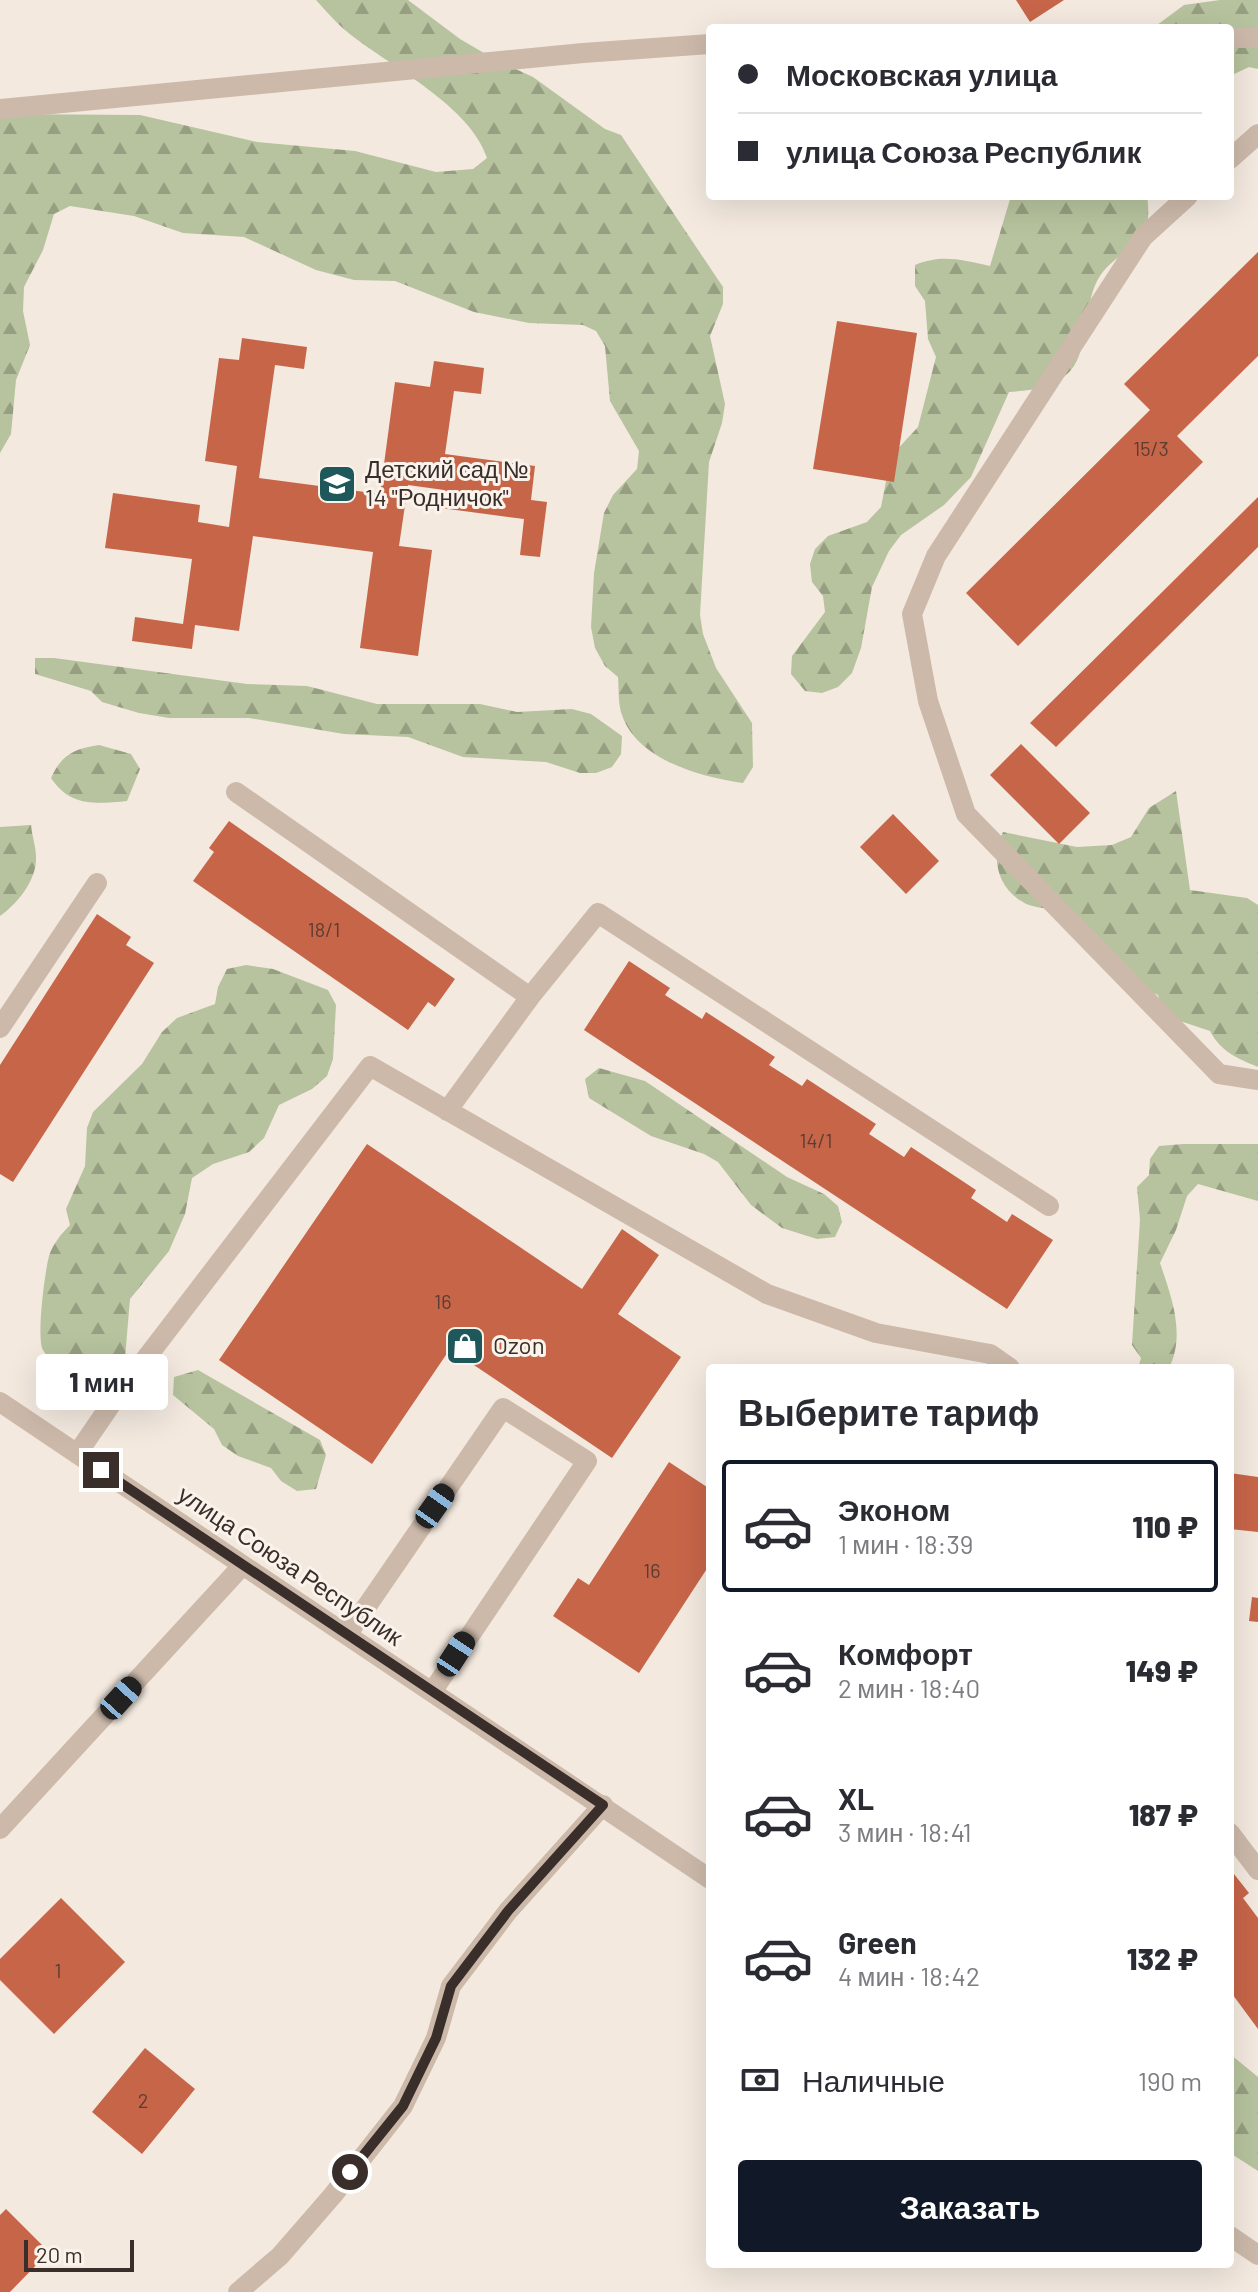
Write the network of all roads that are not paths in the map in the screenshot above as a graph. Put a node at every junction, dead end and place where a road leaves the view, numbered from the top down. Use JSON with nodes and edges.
{"nodes":[{"id":1,"x":1234,"y":38,"type":"edge"},
{"id":2,"x":1258,"y":38,"type":"edge"},
{"id":3,"x":706,"y":44,"type":"edge"},
{"id":4,"x":0,"y":109,"type":"edge"},
{"id":5,"x":1258,"y":134,"type":"edge"},
{"id":6,"x":1234,"y":155,"type":"edge"},
{"id":7,"x":1184,"y":200,"type":"edge"},
{"id":8,"x":236,"y":792,"type":"dead end"},
{"id":9,"x":97,"y":883,"type":"dead end"},
{"id":10,"x":530,"y":997,"type":"junction"},
{"id":11,"x":0,"y":1028,"type":"edge"},
{"id":12,"x":1258,"y":1080,"type":"edge"},
{"id":13,"x":447,"y":1111,"type":"junction"},
{"id":14,"x":1049,"y":1206,"type":"dead end"},
{"id":15,"x":1004,"y":1364,"type":"edge"},
{"id":16,"x":0,"y":1402,"type":"edge"},
{"id":17,"x":77,"y":1454,"type":"junction"},
{"id":18,"x":242,"y":1566,"type":"junction"},
{"id":19,"x":347,"y":1635,"type":"junction"},
{"id":20,"x":432,"y":1692,"type":"junction"},
{"id":21,"x":603,"y":1805,"type":"junction"},
{"id":22,"x":0,"y":1829,"type":"edge"},
{"id":23,"x":1234,"y":1838,"type":"edge"},
{"id":24,"x":1258,"y":1870,"type":"edge"},
{"id":25,"x":706,"y":1876,"type":"edge"},
{"id":26,"x":1234,"y":2239,"type":"edge"},
{"id":27,"x":1258,"y":2255,"type":"edge"},
{"id":28,"x":238,"y":2292,"type":"edge"}],
"edges":[{"from":1,"to":2,"type":"street"},
{"from":3,"to":4,"type":"street"},
{"from":5,"to":6,"type":"street"},
{"from":7,"to":12,"type":"street"},
{"from":8,"to":10,"type":"street"},
{"from":9,"to":11,"type":"street"},
{"from":10,"to":13,"type":"street"},
{"from":10,"to":14,"type":"street"},
{"from":13,"to":15,"type":"street"},
{"from":13,"to":17,"type":"street"},
{"from":16,"to":17,"type":"street","name":"улица Союза Республик"},
{"from":17,"to":18,"type":"street","name":"улица Союза Республик"},
{"from":18,"to":19,"type":"street","name":"улица Союза Республик"},
{"from":18,"to":22,"type":"street"},
{"from":19,"to":20,"type":"street","name":"улица Союза Республик"},
{"from":19,"to":20,"type":"street"},
{"from":20,"to":21,"type":"street","name":"улица Союза Республик"},
{"from":21,"to":25,"type":"street","name":"улица Союза Республик"},
{"from":21,"to":28,"type":"street"},
{"from":23,"to":24,"type":"street"},
{"from":26,"to":27,"type":"street"}]}
